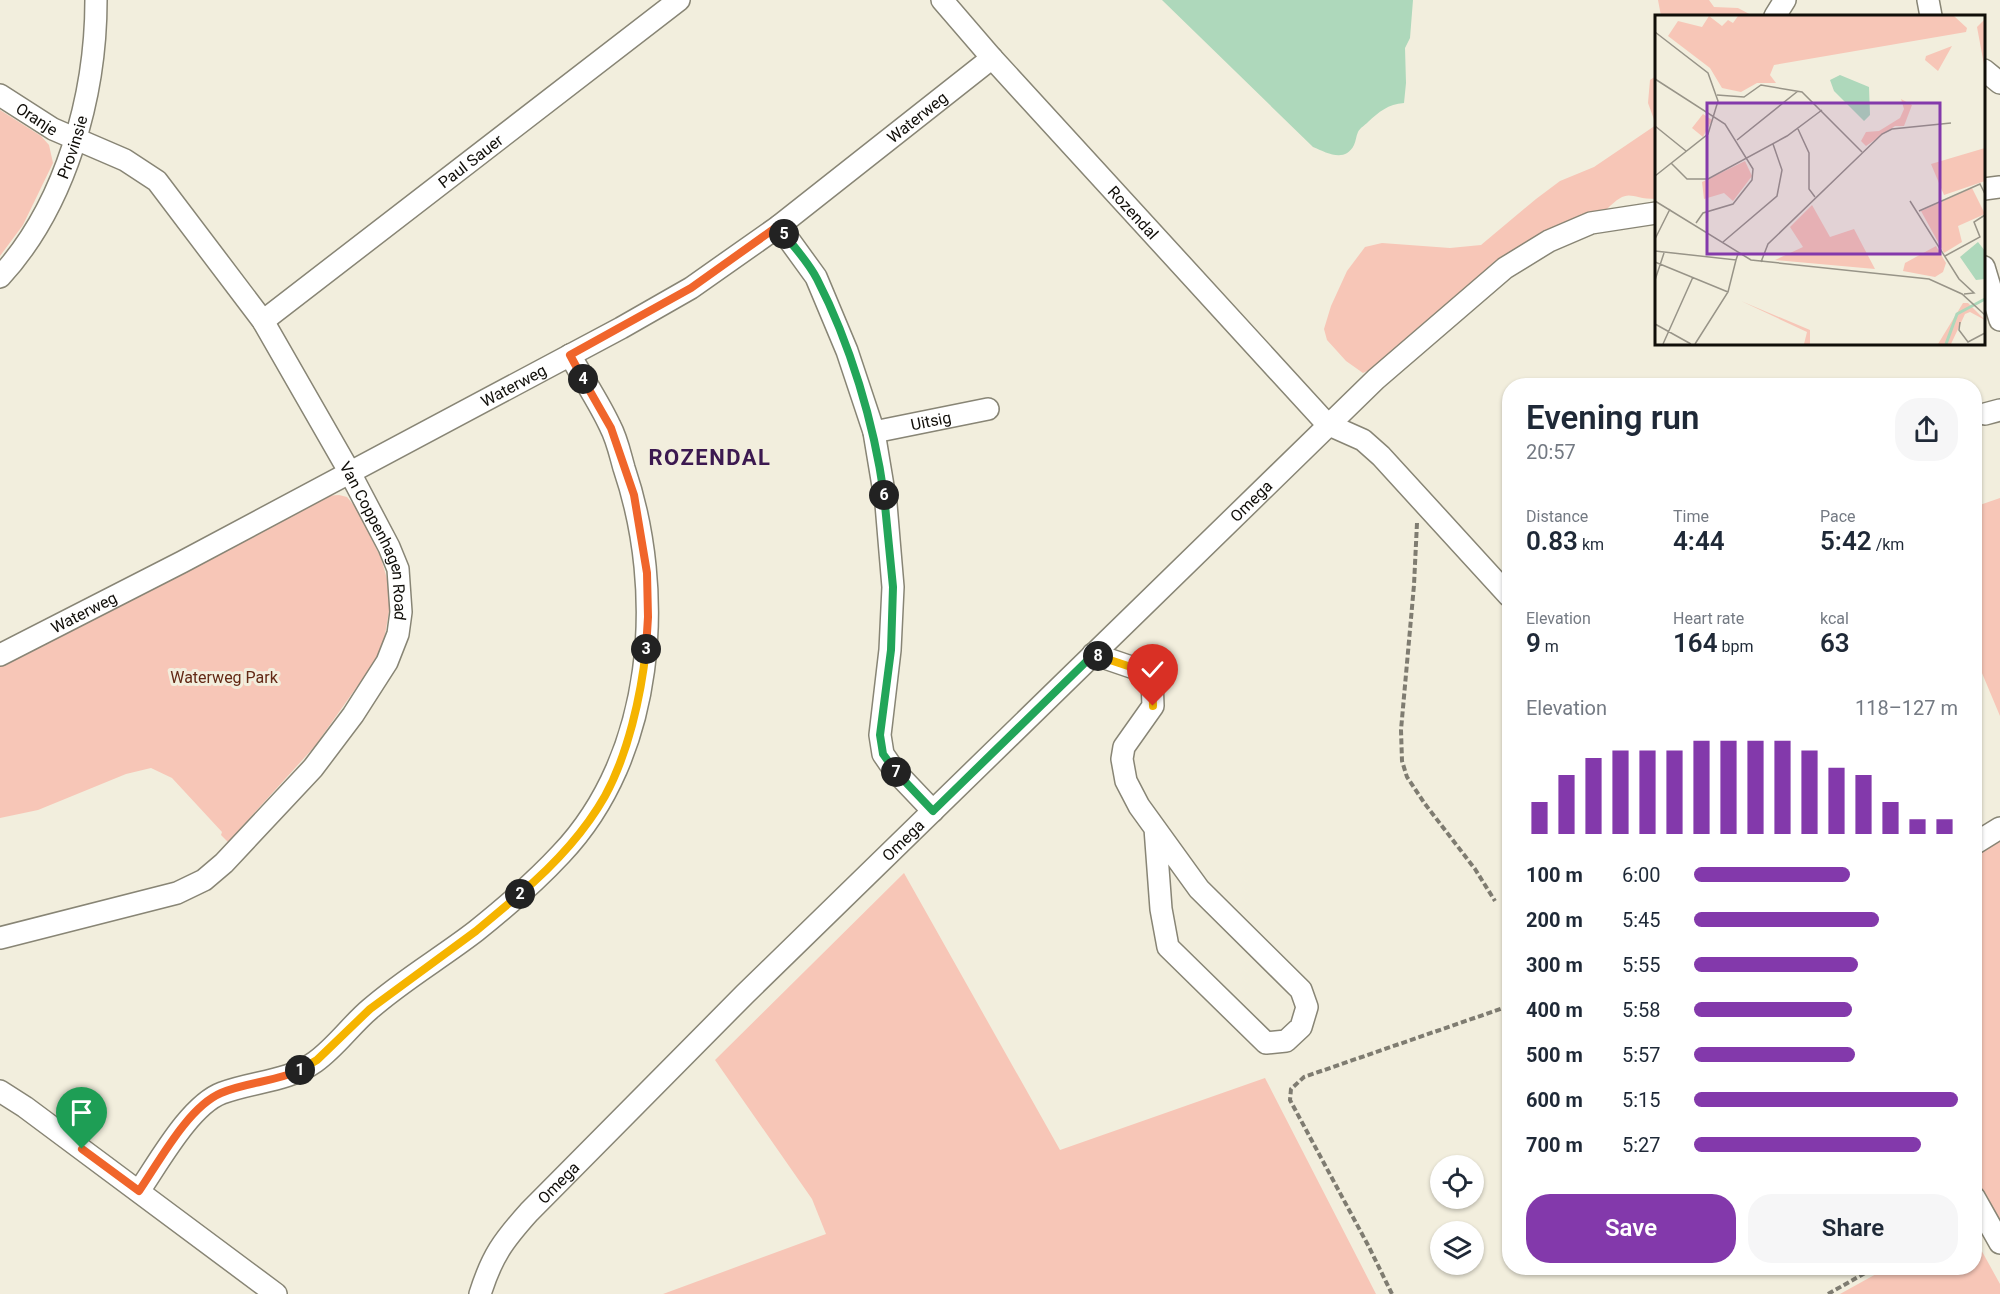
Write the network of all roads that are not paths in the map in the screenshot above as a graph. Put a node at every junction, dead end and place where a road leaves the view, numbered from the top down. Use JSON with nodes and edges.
{"nodes":[{"id":1,"x":96,"y":0,"type":"edge"},
{"id":2,"x":679,"y":0,"type":"edge"},
{"id":3,"x":942,"y":0,"type":"edge"},
{"id":4,"x":1785,"y":0,"type":"edge"},
{"id":5,"x":1928,"y":0,"type":"edge"},
{"id":6,"x":1776,"y":15,"type":"edge"},
{"id":7,"x":1931,"y":15,"type":"edge"},
{"id":8,"x":992,"y":58,"type":"junction"},
{"id":9,"x":1985,"y":72,"type":"edge"},
{"id":10,"x":2000,"y":83,"type":"edge"},
{"id":11,"x":0,"y":95,"type":"edge"},
{"id":12,"x":75,"y":139,"type":"junction"},
{"id":13,"x":2000,"y":187,"type":"edge"},
{"id":14,"x":1985,"y":189,"type":"edge"},
{"id":15,"x":1655,"y":213,"type":"edge"},
{"id":16,"x":778,"y":226,"type":"junction"},
{"id":17,"x":1985,"y":273,"type":"edge"},
{"id":18,"x":0,"y":277,"type":"edge"},
{"id":19,"x":263,"y":321,"type":"junction"},
{"id":20,"x":2000,"y":321,"type":"edge"},
{"id":21,"x":570,"y":355,"type":"junction"},
{"id":22,"x":988,"y":409,"type":"dead end"},
{"id":23,"x":1327,"y":424,"type":"junction"},
{"id":24,"x":874,"y":432,"type":"junction"},
{"id":25,"x":349,"y":471,"type":"junction"},
{"id":26,"x":1502,"y":588,"type":"edge"},
{"id":27,"x":1094,"y":654,"type":"junction"},
{"id":28,"x":0,"y":655,"type":"edge"},
{"id":29,"x":933,"y":811,"type":"junction"},
{"id":30,"x":1155,"y":828,"type":"junction"},
{"id":31,"x":2000,"y":828,"type":"edge"},
{"id":32,"x":1982,"y":839,"type":"edge"},
{"id":33,"x":0,"y":938,"type":"edge"},
{"id":34,"x":0,"y":1090,"type":"edge"},
{"id":35,"x":139,"y":1191,"type":"junction"},
{"id":36,"x":1982,"y":1211,"type":"edge"},
{"id":37,"x":2000,"y":1243,"type":"edge"},
{"id":38,"x":273,"y":1293,"type":"edge"},
{"id":39,"x":480,"y":1294,"type":"edge"}],
"edges":[{"from":1,"to":12,"type":"street","name":"Provinsie"},
{"from":2,"to":19,"type":"street","name":"Paul Sauer"},
{"from":3,"to":8,"type":"street","name":"Rozendal"},
{"from":4,"to":6,"type":"street"},
{"from":5,"to":7,"type":"street"},
{"from":8,"to":16,"type":"street","name":"Waterweg"},
{"from":8,"to":23,"type":"street","name":"Rozendal"},
{"from":9,"to":10,"type":"street"},
{"from":11,"to":12,"type":"street","name":"Oranje"},
{"from":12,"to":18,"type":"street","name":"Provinsie"},
{"from":12,"to":19,"type":"street","name":"Van Coppenhagen Road"},
{"from":13,"to":14,"type":"street"},
{"from":15,"to":23,"type":"street","name":"Omega"},
{"from":16,"to":21,"type":"street","name":"Waterweg"},
{"from":16,"to":24,"type":"street"},
{"from":17,"to":20,"type":"street"},
{"from":19,"to":25,"type":"street","name":"Van Coppenhagen Road"},
{"from":21,"to":25,"type":"street","name":"Waterweg"},
{"from":21,"to":35,"type":"street"},
{"from":22,"to":24,"type":"street","name":"Uitsig"},
{"from":23,"to":26,"type":"street"},
{"from":23,"to":27,"type":"street","name":"Omega"},
{"from":24,"to":29,"type":"street"},
{"from":25,"to":28,"type":"street","name":"Waterweg"},
{"from":25,"to":33,"type":"street","name":"Van Coppenhagen Road"},
{"from":27,"to":29,"type":"street","name":"Omega"},
{"from":27,"to":30,"type":"street"},
{"from":29,"to":39,"type":"street","name":"Omega"},
{"from":30,"to":30,"type":"street"},
{"from":31,"to":32,"type":"street"},
{"from":34,"to":35,"type":"street"},
{"from":35,"to":38,"type":"street"},
{"from":36,"to":37,"type":"street"}]}
